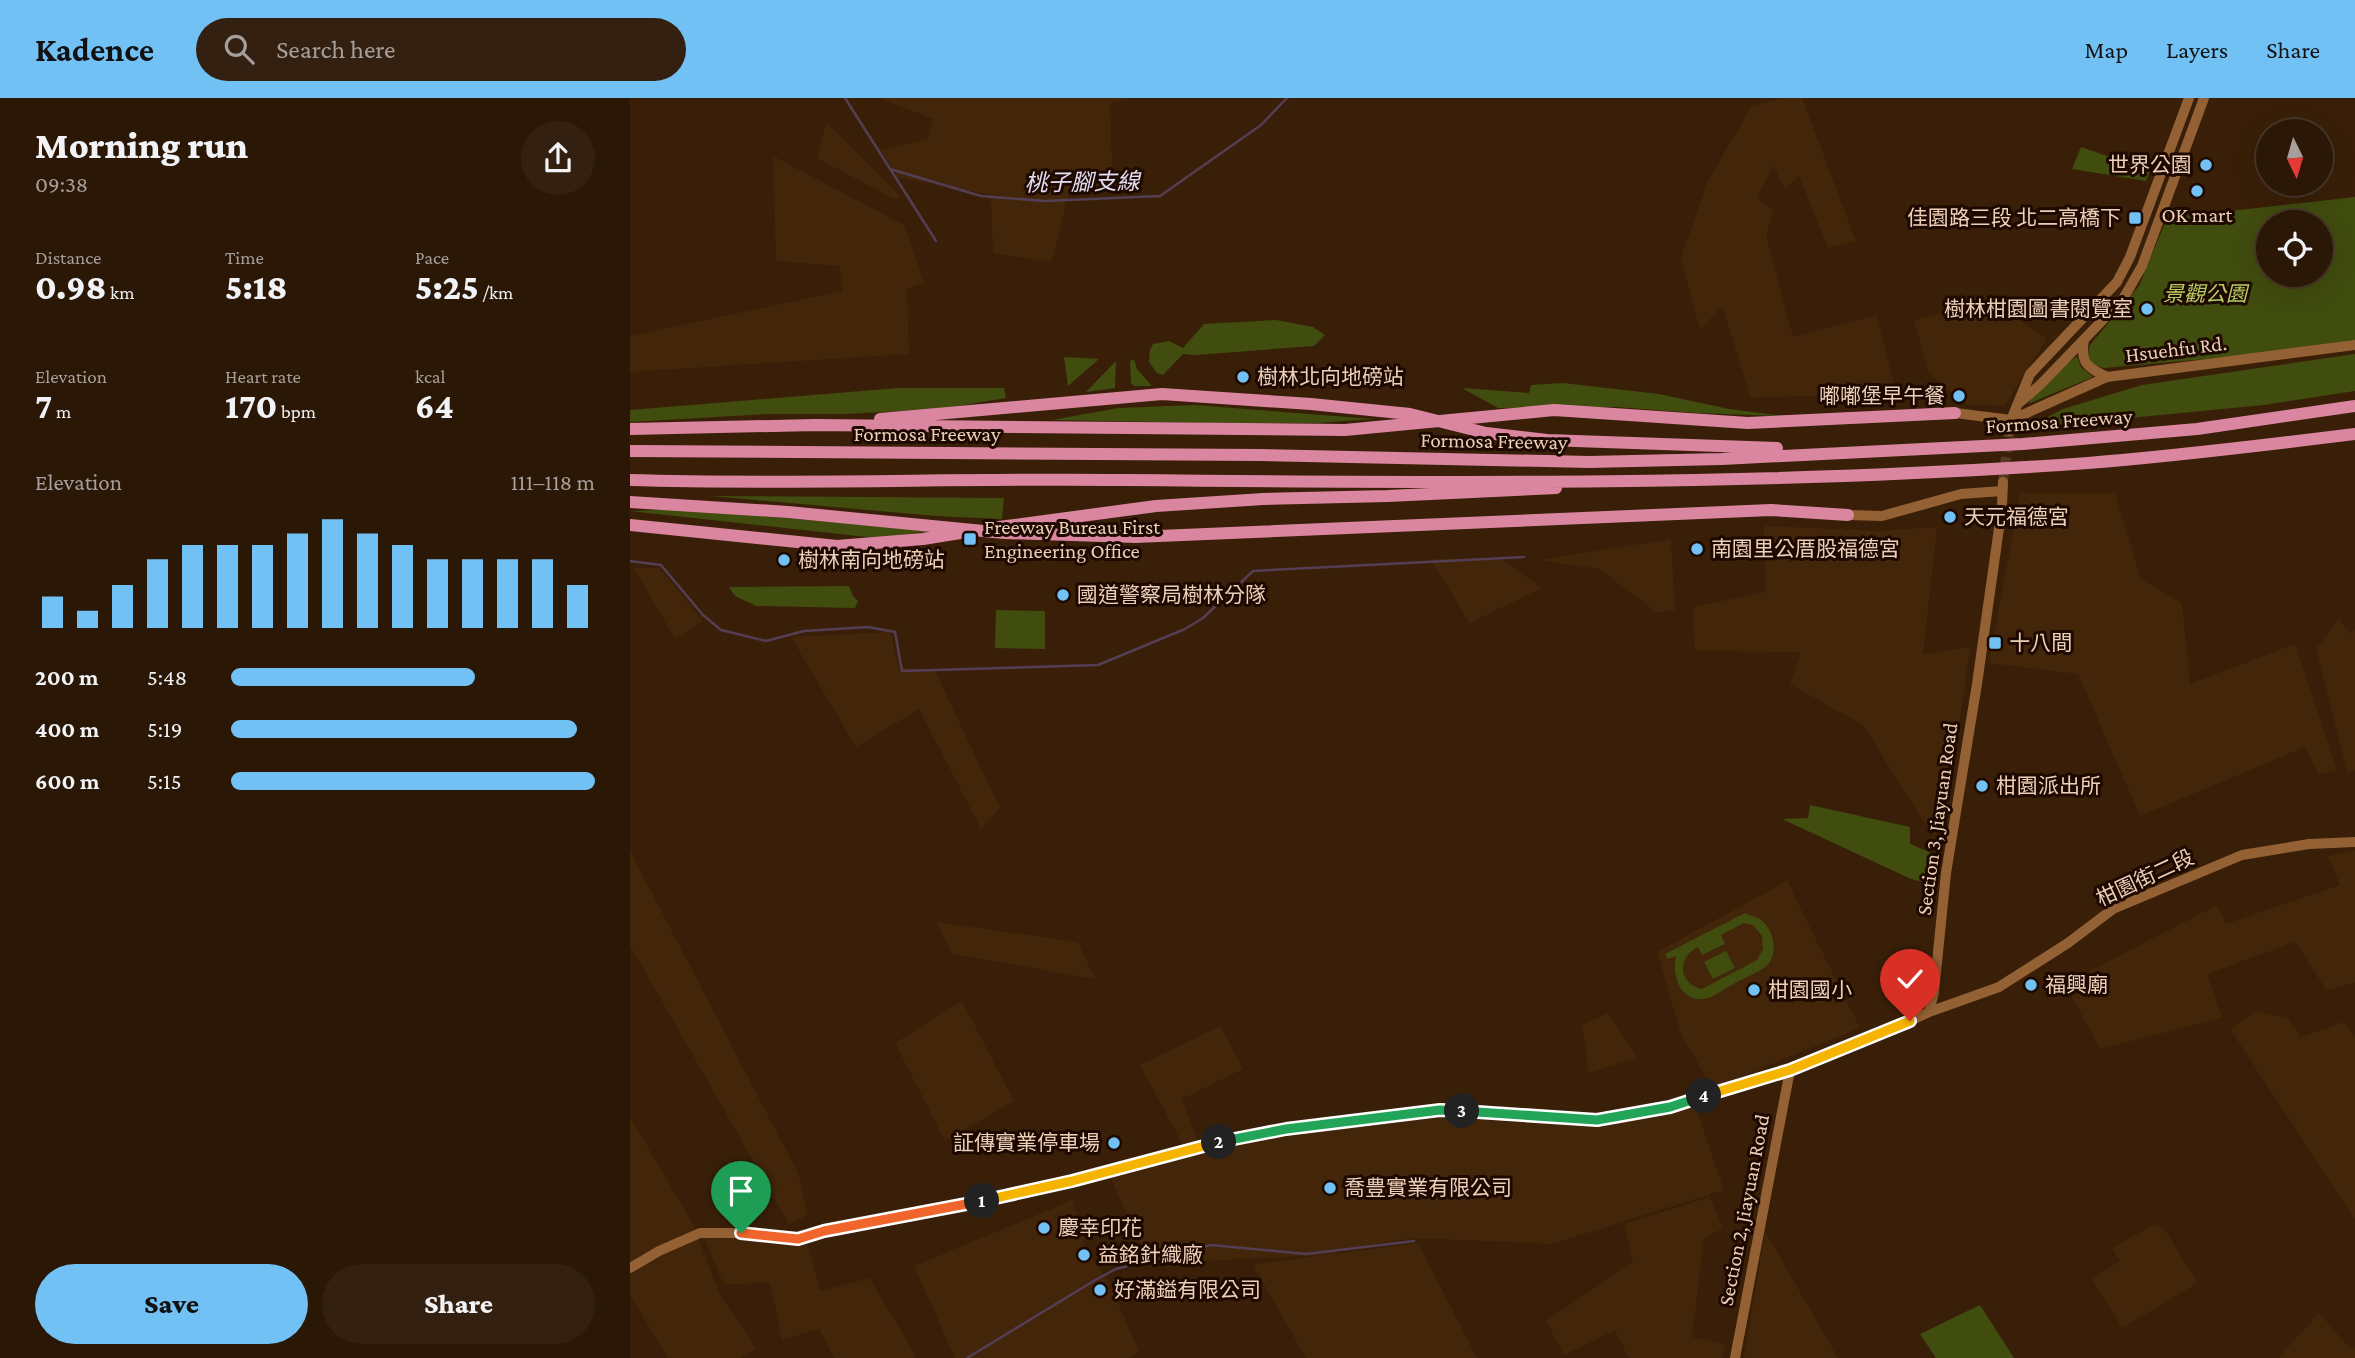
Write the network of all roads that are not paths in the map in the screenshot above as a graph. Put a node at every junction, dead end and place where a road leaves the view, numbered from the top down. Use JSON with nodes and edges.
{"nodes":[{"id":1,"x":2189,"y":98,"type":"edge"},
{"id":2,"x":2204,"y":98,"type":"edge"},
{"id":3,"x":2084,"y":340,"type":"junction"},
{"id":4,"x":2355,"y":345,"type":"edge"},
{"id":5,"x":2107,"y":377,"type":"junction"},
{"id":6,"x":2017,"y":405,"type":"junction"},
{"id":7,"x":2355,"y":406,"type":"edge"},
{"id":8,"x":1955,"y":413,"type":"joint"},
{"id":9,"x":815,"y":425,"type":"junction"},
{"id":10,"x":2010,"y":425,"type":"junction"},
{"id":11,"x":630,"y":429,"type":"edge"},
{"id":12,"x":2355,"y":434,"type":"edge"},
{"id":13,"x":1883,"y":450,"type":"junction"},
{"id":14,"x":630,"y":451,"type":"edge"},
{"id":15,"x":1776,"y":478,"type":"junction"},
{"id":16,"x":630,"y":481,"type":"edge"},
{"id":17,"x":630,"y":502,"type":"edge"},
{"id":18,"x":1848,"y":515,"type":"joint"},
{"id":19,"x":630,"y":525,"type":"edge"},
{"id":20,"x":2355,"y":842,"type":"edge"},
{"id":21,"x":1929,"y":1012,"type":"junction"},
{"id":22,"x":1790,"y":1070,"type":"junction"},
{"id":23,"x":630,"y":1268,"type":"edge"},
{"id":24,"x":1735,"y":1358,"type":"edge"}],
"edges":[{"from":1,"to":6,"type":"street"},
{"from":2,"to":3,"type":"street"},
{"from":3,"to":5,"type":"street"},
{"from":3,"to":6,"type":"street"},
{"from":4,"to":5,"type":"street","name":"Hsuehfu Rd."},
{"from":5,"to":10,"type":"street","name":"Hsuehfu Rd."},
{"from":6,"to":10,"type":"street"},
{"from":7,"to":13,"type":"highway","name":"Formosa Freeway"},
{"from":8,"to":9,"type":"highway"},
{"from":8,"to":10,"type":"street"},
{"from":9,"to":11,"type":"highway"},
{"from":9,"to":13,"type":"highway"},
{"from":12,"to":15,"type":"highway","name":"Formosa Freeway"},
{"from":13,"to":14,"type":"highway","name":"Formosa Freeway"},
{"from":15,"to":16,"type":"highway","name":"Formosa Freeway"},
{"from":15,"to":19,"type":"highway"},
{"from":17,"to":18,"type":"highway"},
{"from":18,"to":21,"type":"street","name":"Section 3, Jiayuan Road"},
{"from":20,"to":21,"type":"street","name":"柑園街二段"},
{"from":21,"to":22,"type":"street"},
{"from":22,"to":23,"type":"street"},
{"from":22,"to":24,"type":"street","name":"Section 2, Jiayuan Road"}]}
